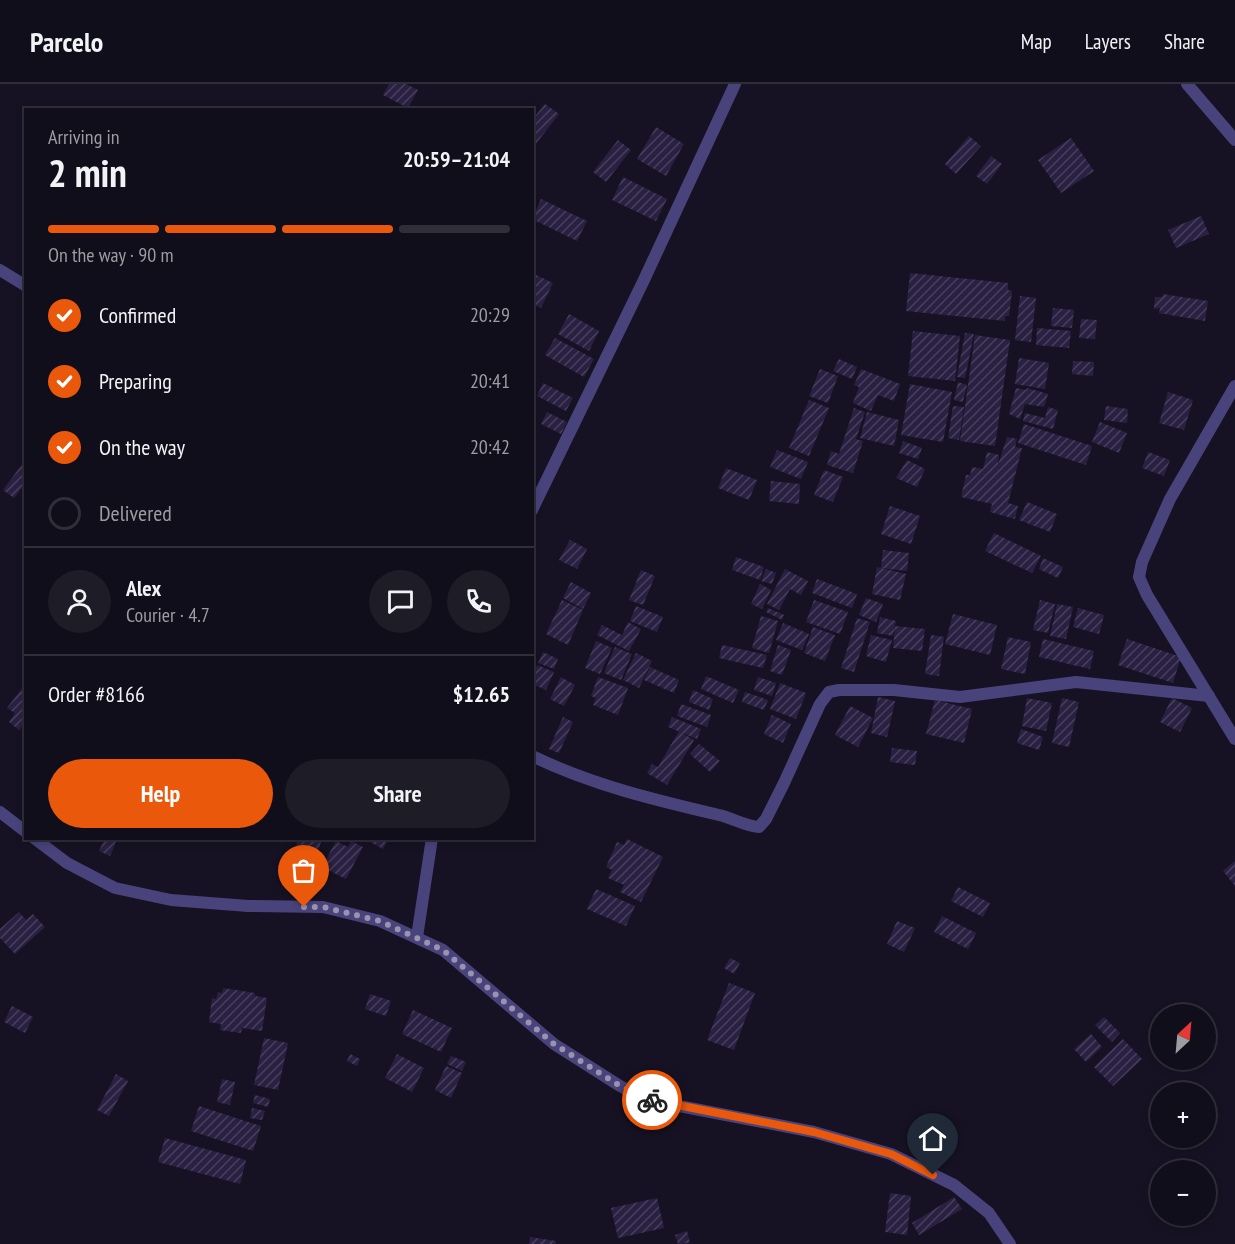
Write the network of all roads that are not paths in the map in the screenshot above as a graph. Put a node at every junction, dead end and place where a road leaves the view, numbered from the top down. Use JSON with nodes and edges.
{"nodes":[{"id":1,"x":735,"y":84,"type":"edge"},
{"id":2,"x":1187,"y":84,"type":"edge"},
{"id":3,"x":1235,"y":140,"type":"edge"},
{"id":4,"x":0,"y":270,"type":"edge"},
{"id":5,"x":24,"y":285,"type":"edge"},
{"id":6,"x":1235,"y":386,"type":"edge"},
{"id":7,"x":534,"y":506,"type":"edge"},
{"id":8,"x":1209,"y":696,"type":"junction"},
{"id":9,"x":1235,"y":739,"type":"edge"},
{"id":10,"x":534,"y":757,"type":"edge"},
{"id":11,"x":0,"y":812,"type":"edge"},
{"id":12,"x":24,"y":830,"type":"edge"},
{"id":13,"x":37,"y":840,"type":"edge"},
{"id":14,"x":432,"y":840,"type":"edge"},
{"id":15,"x":417,"y":937,"type":"junction"},
{"id":16,"x":1010,"y":1244,"type":"edge"}],
"edges":[{"from":1,"to":7,"type":"street"},
{"from":2,"to":3,"type":"street"},
{"from":4,"to":5,"type":"street"},
{"from":6,"to":8,"type":"street"},
{"from":8,"to":9,"type":"street"},
{"from":8,"to":10,"type":"street"},
{"from":11,"to":12,"type":"street"},
{"from":13,"to":15,"type":"street"},
{"from":14,"to":15,"type":"street"},
{"from":15,"to":16,"type":"street"}]}
